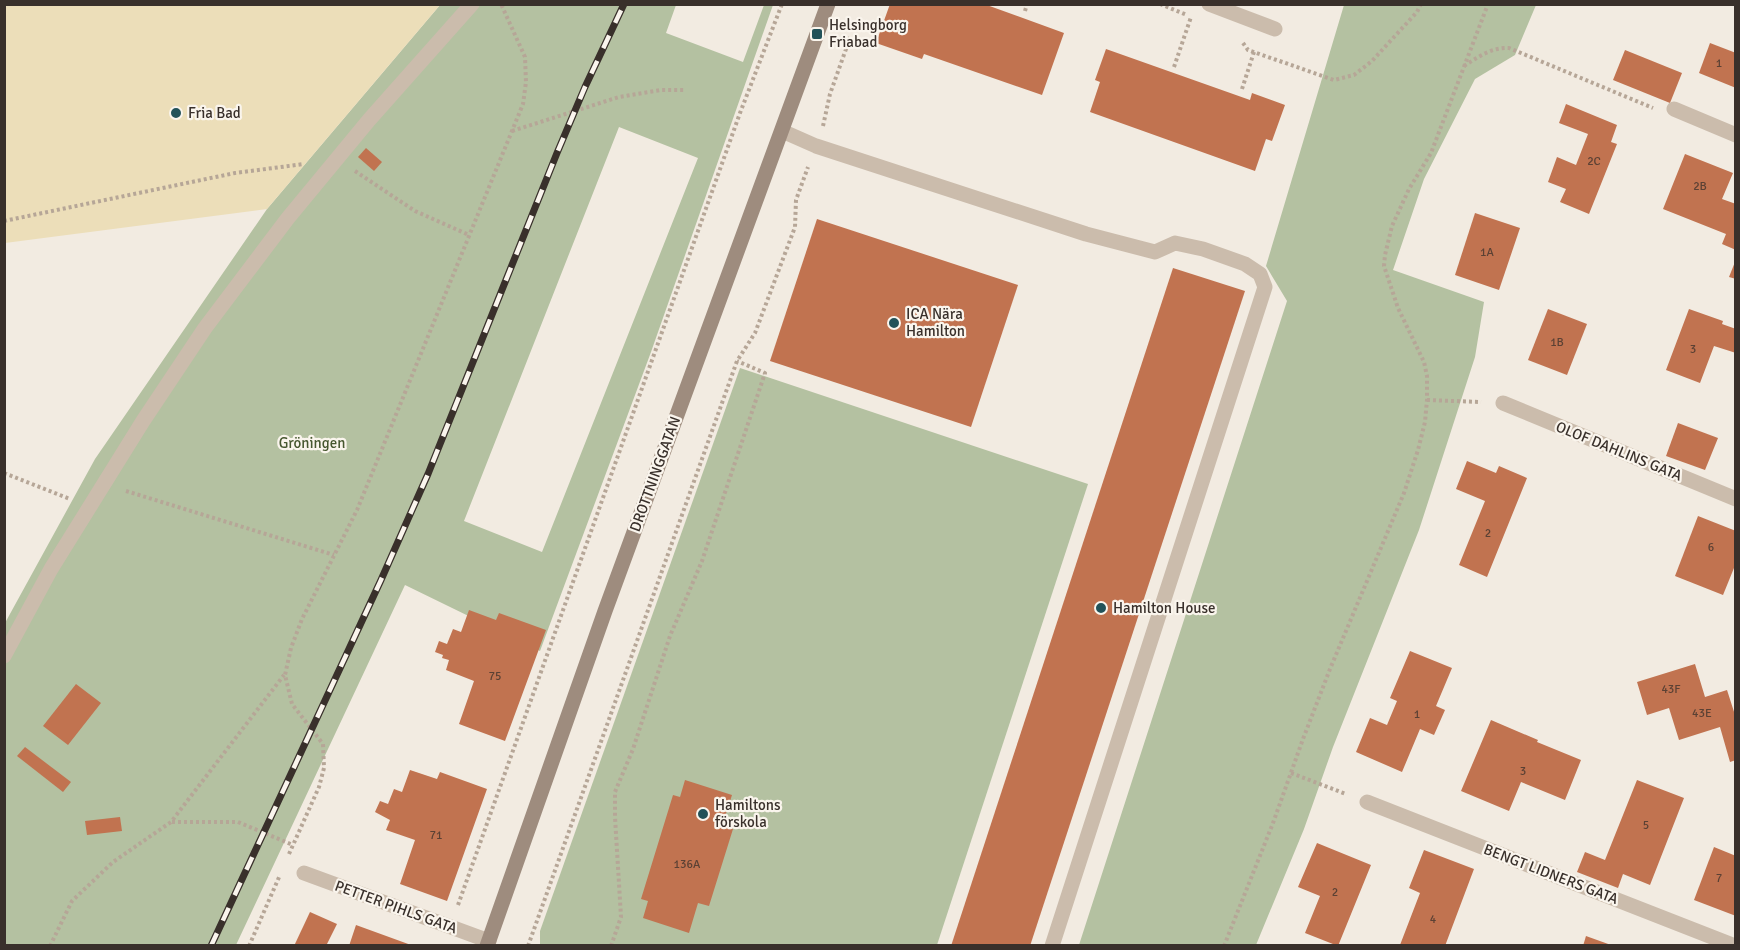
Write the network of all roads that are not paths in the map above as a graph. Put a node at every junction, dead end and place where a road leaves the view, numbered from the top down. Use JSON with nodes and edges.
{"nodes":[{"id":1,"x":472,"y":4,"type":"edge"},
{"id":2,"x":828,"y":4,"type":"edge"},
{"id":3,"x":1209,"y":4,"type":"edge"},
{"id":4,"x":1275,"y":29,"type":"dead end"},
{"id":5,"x":1674,"y":109,"type":"road end"},
{"id":6,"x":782,"y":131,"type":"junction"},
{"id":7,"x":1736,"y":135,"type":"edge"},
{"id":8,"x":1503,"y":403,"type":"dead end"},
{"id":9,"x":1736,"y":499,"type":"edge"},
{"id":10,"x":4,"y":656,"type":"edge"},
{"id":11,"x":1367,"y":802,"type":"road end"},
{"id":12,"x":304,"y":873,"type":"dead end"},
{"id":13,"x":488,"y":943,"type":"edge"},
{"id":14,"x":1052,"y":945,"type":"edge"},
{"id":15,"x":1735,"y":945,"type":"edge"}],
"edges":[{"from":1,"to":10,"type":"street"},
{"from":2,"to":6,"type":"street","name":"DROTTNINGGATAN"},
{"from":3,"to":4,"type":"street"},
{"from":5,"to":7,"type":"street"},
{"from":6,"to":13,"type":"street","name":"DROTTNINGGATAN"},
{"from":6,"to":14,"type":"street"},
{"from":8,"to":9,"type":"street","name":"OLOF DAHLINS GATA"},
{"from":11,"to":15,"type":"street","name":"BENGT LIDNERS GATA"},
{"from":12,"to":13,"type":"street","name":"PETTER PIHLS GATA"}]}
